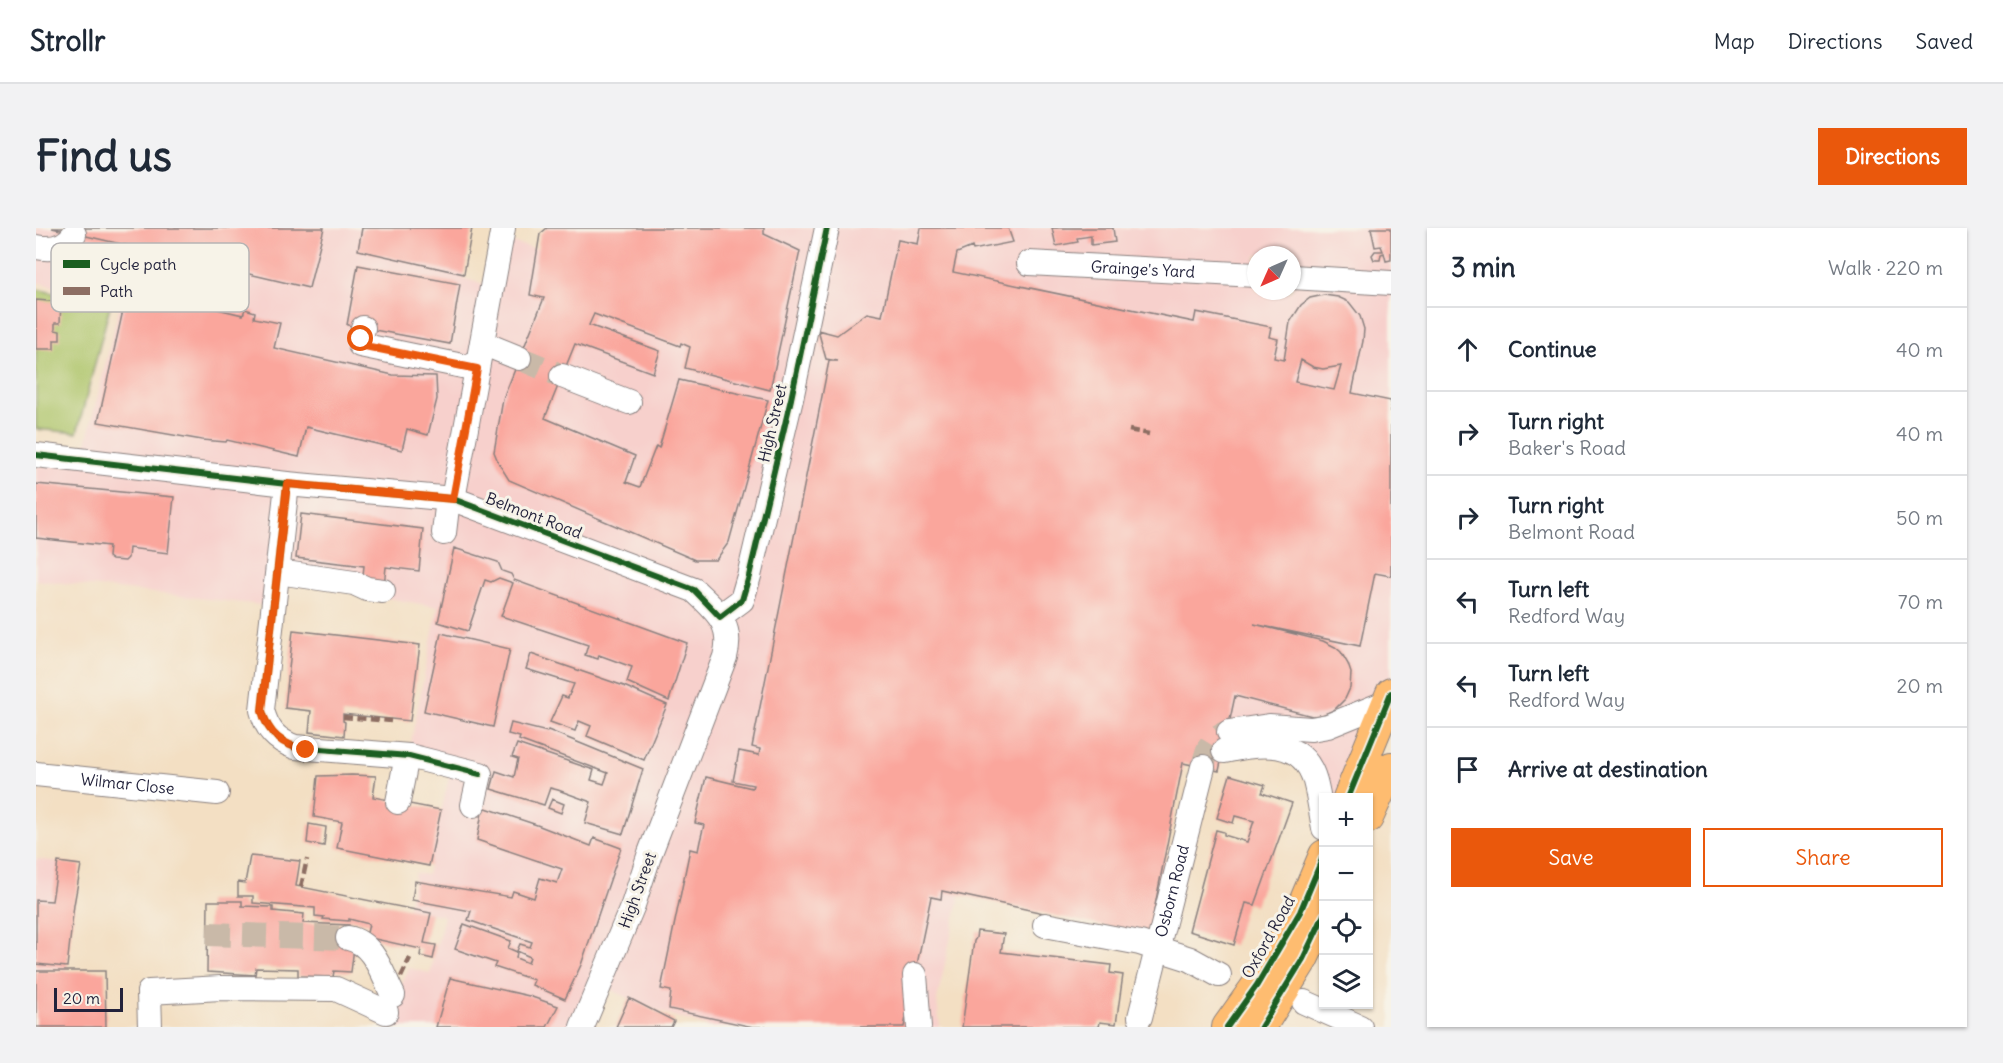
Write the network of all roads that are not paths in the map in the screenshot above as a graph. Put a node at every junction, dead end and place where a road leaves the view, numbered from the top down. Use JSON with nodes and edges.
{"nodes":[{"id":1,"x":503,"y":228,"type":"edge"},
{"id":2,"x":827,"y":228,"type":"edge"},
{"id":3,"x":74,"y":234,"type":"dead end"},
{"id":4,"x":64,"y":243,"type":"edge"},
{"id":5,"x":36,"y":248,"type":"edge"},
{"id":6,"x":51,"y":249,"type":"edge"},
{"id":7,"x":1029,"y":263,"type":"dead end"},
{"id":8,"x":1247,"y":275,"type":"edge"},
{"id":9,"x":1301,"y":278,"type":"edge"},
{"id":10,"x":1385,"y":284,"type":"edge"},
{"id":11,"x":363,"y":328,"type":"dead end"},
{"id":12,"x":482,"y":343,"type":"junction"},
{"id":13,"x":519,"y":358,"type":"tunnel mouth"},
{"id":14,"x":477,"y":369,"type":"junction"},
{"id":15,"x":562,"y":376,"type":"tunnel mouth"},
{"id":16,"x":629,"y":402,"type":"dead end"},
{"id":17,"x":36,"y":455,"type":"edge"},
{"id":18,"x":287,"y":484,"type":"junction"},
{"id":19,"x":451,"y":499,"type":"junction"},
{"id":20,"x":444,"y":532,"type":"dead end"},
{"id":21,"x":278,"y":572,"type":"junction"},
{"id":22,"x":383,"y":591,"type":"dead end"},
{"id":23,"x":722,"y":616,"type":"junction"},
{"id":24,"x":1389,"y":698,"type":"edge"},
{"id":25,"x":1311,"y":729,"type":"junction"},
{"id":26,"x":406,"y":756,"type":"junction"},
{"id":27,"x":1299,"y":756,"type":"junction"},
{"id":28,"x":1203,"y":767,"type":"tunnel mouth"},
{"id":29,"x":1391,"y":767,"type":"edge"},
{"id":30,"x":36,"y":774,"type":"edge"},
{"id":31,"x":217,"y":793,"type":"dead end"},
{"id":32,"x":1350,"y":793,"type":"edge"},
{"id":33,"x":398,"y":802,"type":"dead end"},
{"id":34,"x":1319,"y":804,"type":"edge"},
{"id":35,"x":473,"y":805,"type":"dead end"},
{"id":36,"x":1373,"y":807,"type":"edge"},
{"id":37,"x":1319,"y":865,"type":"edge"},
{"id":38,"x":1319,"y":924,"type":"edge"},
{"id":39,"x":1045,"y":926,"type":"dead end"},
{"id":40,"x":348,"y":938,"type":"tunnel mouth"},
{"id":41,"x":1156,"y":948,"type":"junction"},
{"id":42,"x":915,"y":975,"type":"dead end"},
{"id":43,"x":1219,"y":975,"type":"dead end"},
{"id":44,"x":1304,"y":1002,"type":"dead end"},
{"id":45,"x":390,"y":1003,"type":"edge"},
{"id":46,"x":1140,"y":1017,"type":"dead end"},
{"id":47,"x":912,"y":1022,"type":"edge"},
{"id":48,"x":150,"y":1027,"type":"edge"},
{"id":49,"x":582,"y":1027,"type":"edge"},
{"id":50,"x":1227,"y":1027,"type":"edge"},
{"id":51,"x":1261,"y":1027,"type":"edge"},
{"id":52,"x":1360,"y":1027,"type":"edge"}],
"edges":[{"from":1,"to":12,"type":"street"},
{"from":2,"to":23,"type":"street","name":"High Street"},
{"from":3,"to":4,"type":"street"},
{"from":5,"to":6,"type":"street"},
{"from":7,"to":8,"type":"street","name":"Grainge's Yard"},
{"from":9,"to":10,"type":"street"},
{"from":11,"to":14,"type":"street"},
{"from":12,"to":13,"type":"street"},
{"from":12,"to":14,"type":"street"},
{"from":14,"to":19,"type":"street"},
{"from":15,"to":16,"type":"street"},
{"from":17,"to":18,"type":"street","name":"Belmont Road"},
{"from":18,"to":19,"type":"street","name":"Belmont Road"},
{"from":18,"to":21,"type":"street"},
{"from":19,"to":20,"type":"street"},
{"from":19,"to":23,"type":"street","name":"Belmont Road"},
{"from":21,"to":22,"type":"street"},
{"from":21,"to":26,"type":"street"},
{"from":23,"to":49,"type":"street","name":"High Street"},
{"from":24,"to":25,"type":"street"},
{"from":24,"to":32,"type":"main road"},
{"from":25,"to":27,"type":"street"},
{"from":25,"to":27,"type":"street"},
{"from":26,"to":33,"type":"street"},
{"from":26,"to":35,"type":"street"},
{"from":27,"to":34,"type":"street"},
{"from":28,"to":41,"type":"street","name":"Osborn Road"},
{"from":29,"to":36,"type":"main road"},
{"from":30,"to":31,"type":"street","name":"Wilmar Close"},
{"from":37,"to":50,"type":"main road","name":"Oxford Road"},
{"from":38,"to":51,"type":"main road"},
{"from":39,"to":41,"type":"street"},
{"from":40,"to":45,"type":"street"},
{"from":41,"to":43,"type":"street","name":"Osborn Road"},
{"from":41,"to":46,"type":"street"},
{"from":42,"to":47,"type":"street"},
{"from":44,"to":52,"type":"street"},
{"from":45,"to":48,"type":"street"}]}
